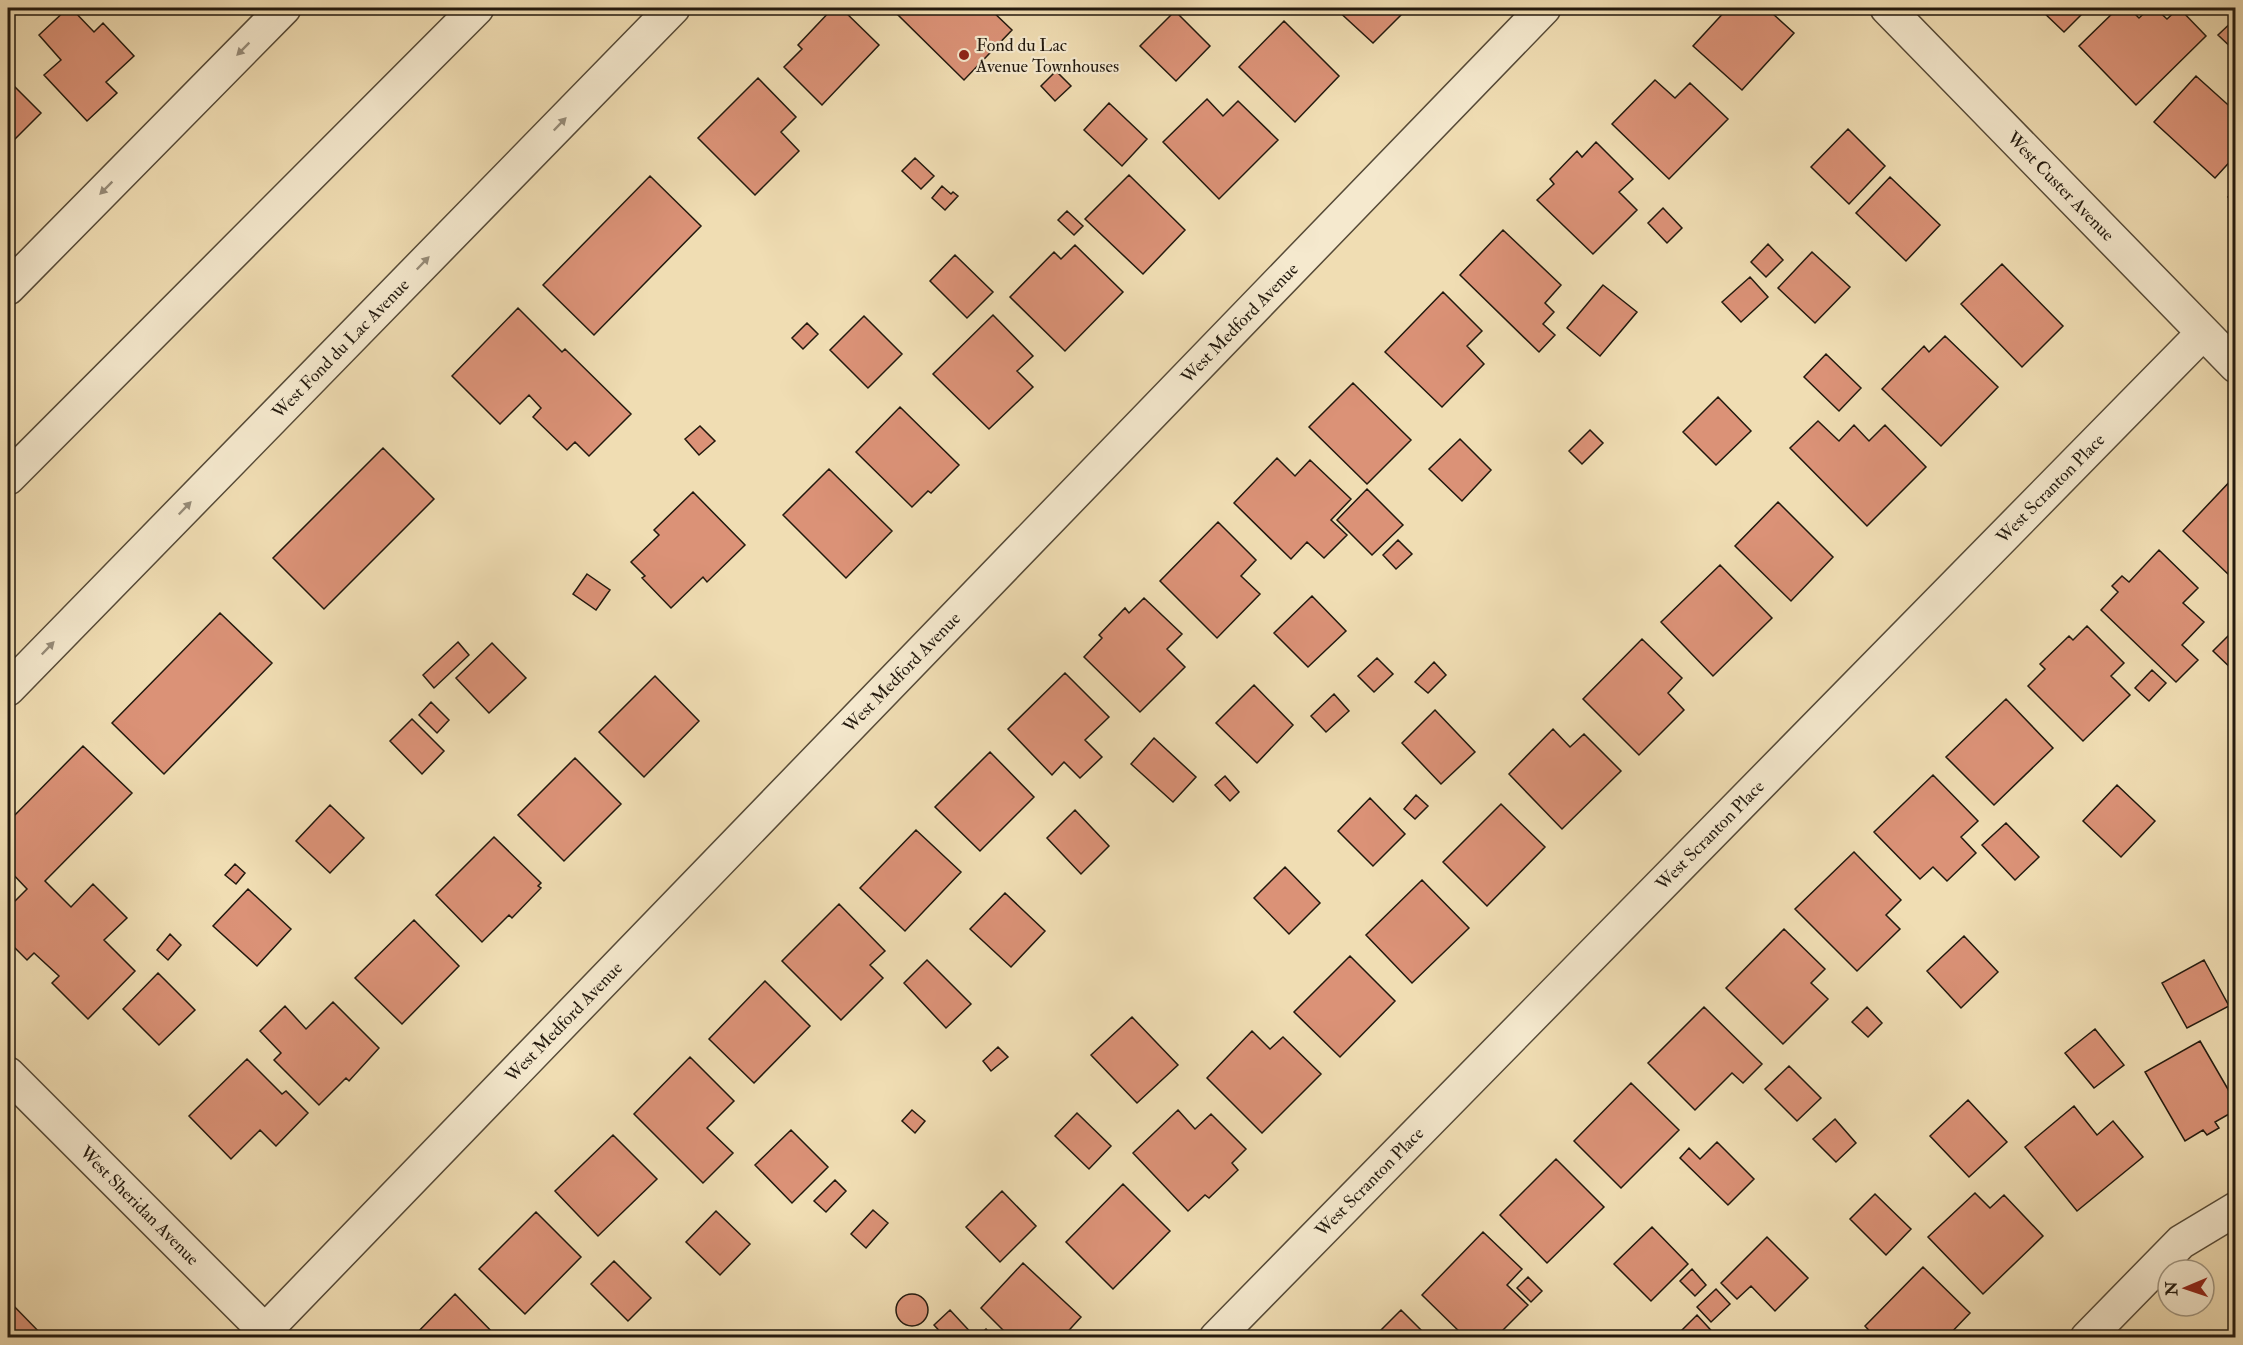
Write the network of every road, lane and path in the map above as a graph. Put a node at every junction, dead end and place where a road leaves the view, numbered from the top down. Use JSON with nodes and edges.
{"nodes":[{"id":1,"x":284,"y":8,"type":"edge"},
{"id":2,"x":477,"y":8,"type":"edge"},
{"id":3,"x":673,"y":8,"type":"edge"},
{"id":4,"x":1544,"y":8,"type":"edge"},
{"id":5,"x":1887,"y":8,"type":"edge"},
{"id":6,"x":8,"y":288,"type":"edge"},
{"id":7,"x":2203,"y":333,"type":"junction"},
{"id":8,"x":2235,"y":366,"type":"edge"},
{"id":9,"x":8,"y":478,"type":"edge"},
{"id":10,"x":8,"y":689,"type":"edge"},
{"id":11,"x":8,"y":1074,"type":"edge"},
{"id":12,"x":2235,"y":1209,"type":"edge"},
{"id":13,"x":265,"y":1335,"type":"edge"},
{"id":14,"x":1216,"y":1338,"type":"edge"},
{"id":15,"x":2087,"y":1338,"type":"edge"}],
"edges":[{"from":1,"to":6,"type":"street","one_way":true},
{"from":2,"to":9,"type":"street"},
{"from":10,"to":3,"type":"street","name":"West Fond du Lac Avenue","one_way":true},
{"from":4,"to":13,"type":"street","name":"West Medford Avenue"},
{"from":5,"to":7,"type":"street","name":"West Custer Avenue"},
{"from":7,"to":8,"type":"street","name":"West Custer Avenue"},
{"from":7,"to":14,"type":"street","name":"West Scranton Place"},
{"from":11,"to":13,"type":"street","name":"West Sheridan Avenue"},
{"from":12,"to":15,"type":"street"}]}
